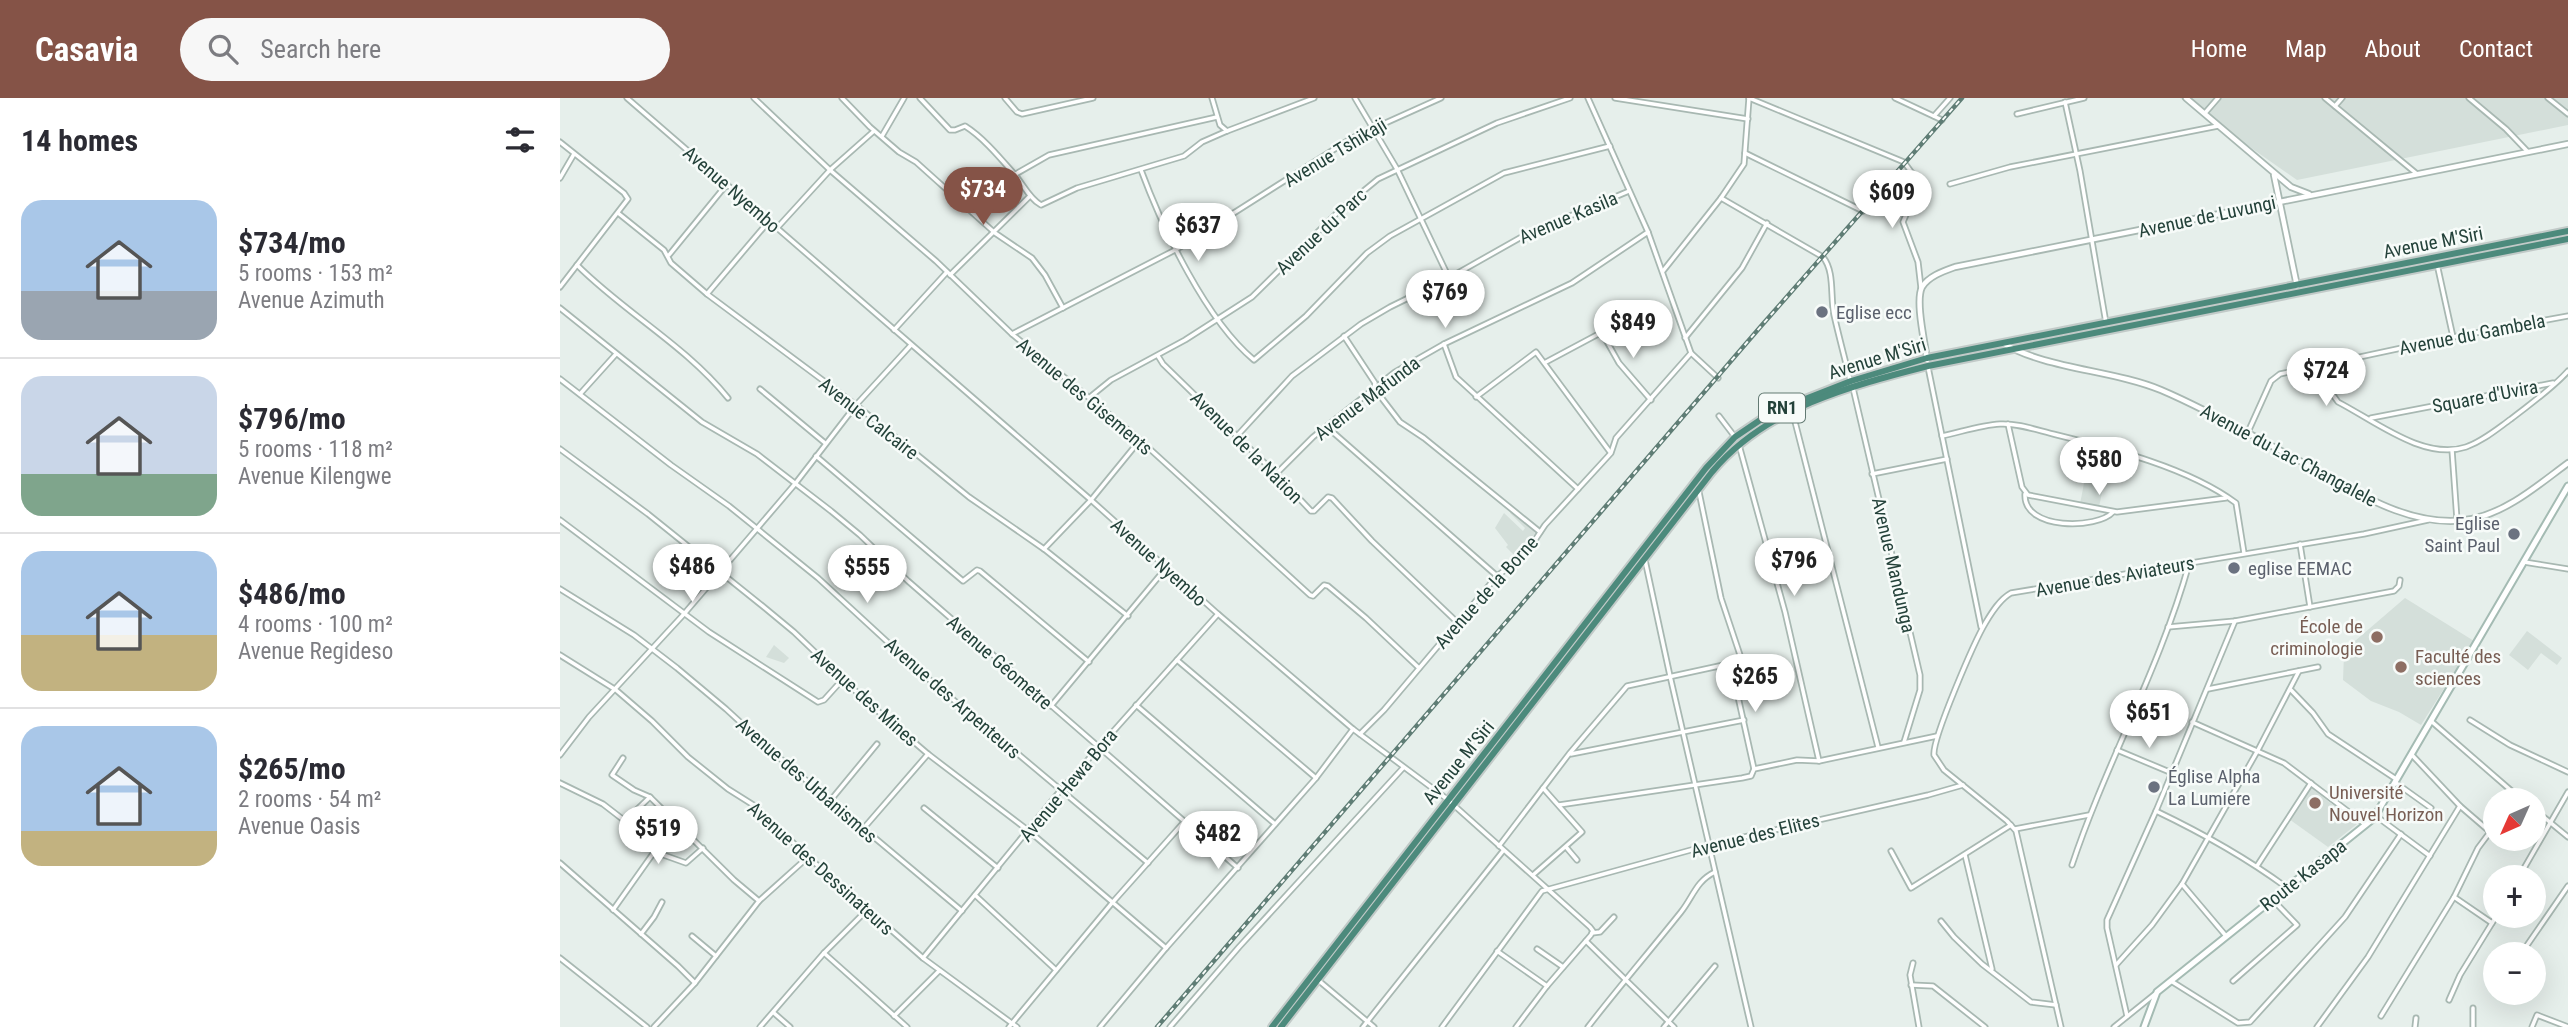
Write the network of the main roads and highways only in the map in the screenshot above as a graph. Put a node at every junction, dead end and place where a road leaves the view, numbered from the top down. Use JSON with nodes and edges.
{"nodes":[{"id":1,"x":2568,"y":231,"type":"edge"},
{"id":2,"x":2568,"y":239,"type":"edge"},
{"id":3,"x":2298,"y":288,"type":"junction"},
{"id":4,"x":1927,"y":362,"type":"junction"},
{"id":5,"x":1852,"y":385,"type":"junction"},
{"id":6,"x":1737,"y":441,"type":"junction"},
{"id":7,"x":1709,"y":470,"type":"junction"},
{"id":8,"x":2568,"y":486,"type":"edge"},
{"id":9,"x":1450,"y":802,"type":"junction"},
{"id":10,"x":2147,"y":1026,"type":"edge"},
{"id":11,"x":1272,"y":1027,"type":"edge"},
{"id":12,"x":1281,"y":1027,"type":"edge"}],
"edges":[{"from":1,"to":3,"type":"highway","name":"Avenue M'Siri","number":"RN1"},
{"from":2,"to":3,"type":"highway","name":"Avenue M'Siri","number":"RN1"},
{"from":3,"to":4,"type":"highway","name":"Avenue M'Siri","number":"RN1"},
{"from":3,"to":4,"type":"highway","name":"Avenue M'Siri","number":"RN1"},
{"from":4,"to":5,"type":"highway","name":"Avenue M'Siri","number":"RN1"},
{"from":5,"to":6,"type":"highway","name":"Avenue M'Siri","number":"RN1"},
{"from":5,"to":6,"type":"highway","name":"Avenue M'Siri","number":"RN1"},
{"from":6,"to":7,"type":"highway","name":"Avenue M'Siri","number":"RN1"},
{"from":7,"to":9,"type":"highway","name":"Avenue M'Siri","number":"RN1"},
{"from":7,"to":9,"type":"highway","name":"Avenue M'Siri","number":"RN1"},
{"from":8,"to":10,"type":"main road","name":"Route Kasapa"},
{"from":9,"to":11,"type":"highway","name":"Avenue M'Siri","number":"RN1"},
{"from":9,"to":12,"type":"highway","name":"Avenue M'Siri","number":"RN1"}]}
